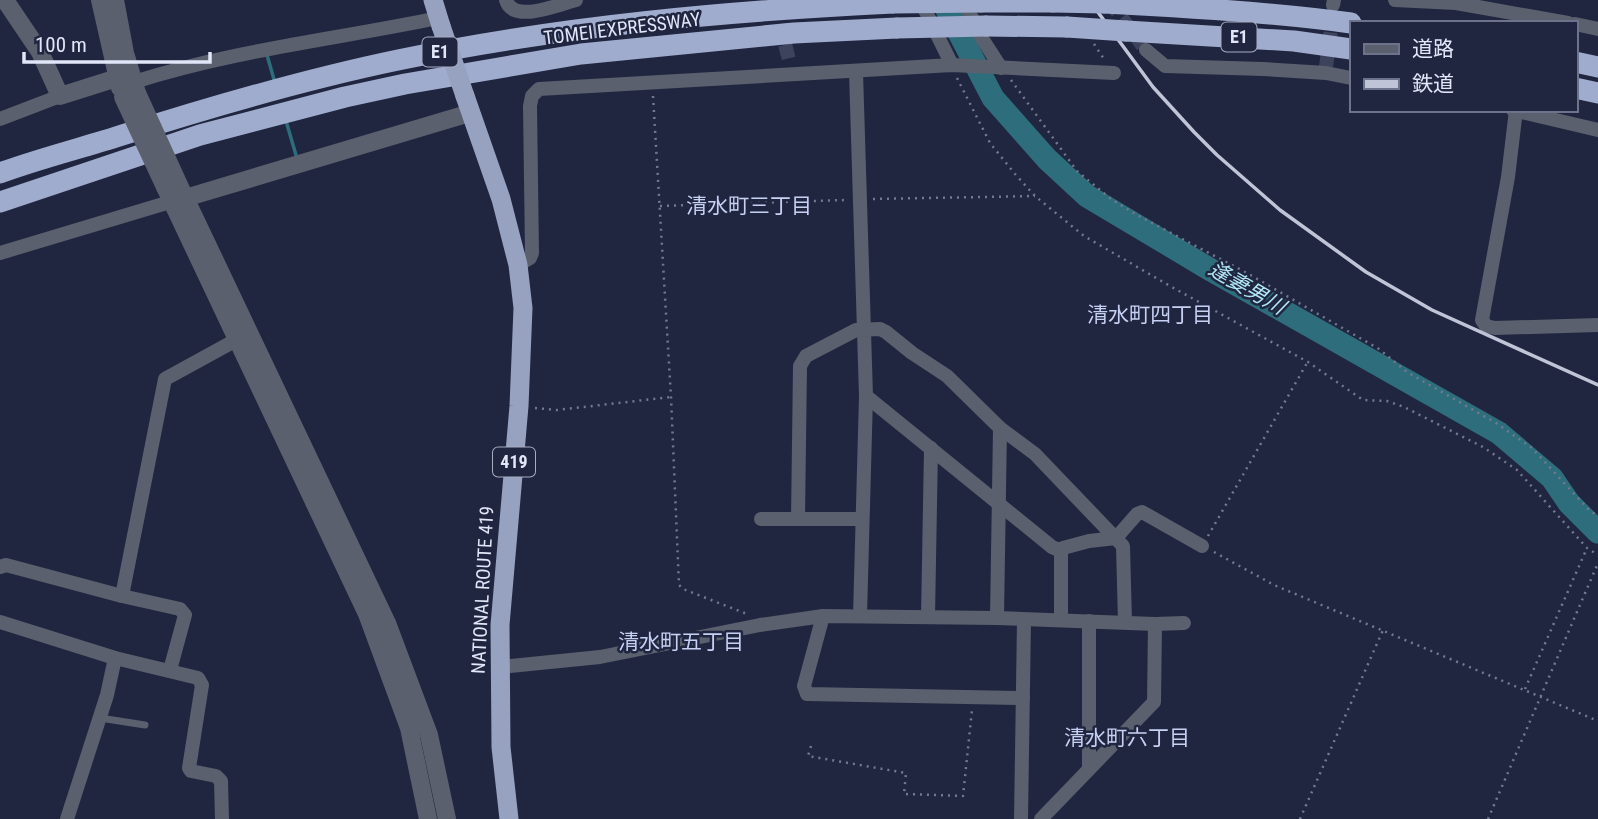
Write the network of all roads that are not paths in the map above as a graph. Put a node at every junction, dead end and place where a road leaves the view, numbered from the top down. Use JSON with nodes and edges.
{"nodes":[{"id":1,"x":5,"y":0,"type":"edge"},
{"id":2,"x":100,"y":0,"type":"edge"},
{"id":3,"x":115,"y":0,"type":"edge"},
{"id":4,"x":506,"y":0,"type":"edge"},
{"id":5,"x":576,"y":0,"type":"edge"},
{"id":6,"x":920,"y":0,"type":"edge"},
{"id":7,"x":1395,"y":0,"type":"edge"},
{"id":8,"x":972,"y":1,"type":"edge"},
{"id":9,"x":1054,"y":2,"type":"edge"},
{"id":10,"x":437,"y":15,"type":"edge"},
{"id":11,"x":1534,"y":19,"type":"edge"},
{"id":12,"x":1350,"y":23,"type":"edge"},
{"id":13,"x":1577,"y":24,"type":"edge"},
{"id":14,"x":1598,"y":29,"type":"edge"},
{"id":15,"x":1350,"y":49,"type":"edge"},
{"id":16,"x":1146,"y":50,"type":"tunnel mouth"},
{"id":17,"x":789,"y":60,"type":"tunnel mouth"},
{"id":18,"x":1577,"y":62,"type":"edge"},
{"id":19,"x":954,"y":66,"type":"junction"},
{"id":20,"x":1598,"y":67,"type":"edge"},
{"id":21,"x":997,"y":68,"type":"junction"},
{"id":22,"x":856,"y":72,"type":"junction"},
{"id":23,"x":1114,"y":73,"type":"dead end"},
{"id":24,"x":794,"y":76,"type":"junction"},
{"id":25,"x":1350,"y":78,"type":"edge"},
{"id":26,"x":1577,"y":88,"type":"edge"},
{"id":27,"x":127,"y":89,"type":"junction"},
{"id":28,"x":1598,"y":93,"type":"edge"},
{"id":29,"x":60,"y":96,"type":"junction"},
{"id":30,"x":468,"y":104,"type":"junction"},
{"id":31,"x":1515,"y":112,"type":"edge"},
{"id":32,"x":1523,"y":112,"type":"edge"},
{"id":33,"x":0,"y":119,"type":"edge"},
{"id":34,"x":1598,"y":130,"type":"edge"},
{"id":35,"x":0,"y":173,"type":"edge"},
{"id":36,"x":175,"y":193,"type":"junction"},
{"id":37,"x":0,"y":202,"type":"edge"},
{"id":38,"x":0,"y":253,"type":"edge"},
{"id":39,"x":518,"y":265,"type":"junction"},
{"id":40,"x":1598,"y":325,"type":"edge"},
{"id":41,"x":865,"y":329,"type":"junction"},
{"id":42,"x":239,"y":339,"type":"junction"},
{"id":43,"x":866,"y":396,"type":"junction"},
{"id":44,"x":1000,"y":428,"type":"junction"},
{"id":45,"x":931,"y":447,"type":"junction"},
{"id":46,"x":1000,"y":504,"type":"junction"},
{"id":47,"x":798,"y":518,"type":"junction"},
{"id":48,"x":761,"y":519,"type":"dead end"},
{"id":49,"x":862,"y":519,"type":"junction"},
{"id":50,"x":1116,"y":538,"type":"junction"},
{"id":51,"x":1202,"y":546,"type":"road end"},
{"id":52,"x":1060,"y":551,"type":"junction"},
{"id":53,"x":0,"y":567,"type":"edge"},
{"id":54,"x":122,"y":596,"type":"junction"},
{"id":55,"x":860,"y":615,"type":"junction"},
{"id":56,"x":823,"y":616,"type":"junction"},
{"id":57,"x":928,"y":617,"type":"junction"},
{"id":58,"x":997,"y":618,"type":"junction"},
{"id":59,"x":1024,"y":620,"type":"junction"},
{"id":60,"x":1061,"y":621,"type":"junction"},
{"id":61,"x":1089,"y":621,"type":"junction"},
{"id":62,"x":0,"y":622,"type":"edge"},
{"id":63,"x":1125,"y":622,"type":"junction"},
{"id":64,"x":1184,"y":623,"type":"dead end"},
{"id":65,"x":1155,"y":624,"type":"junction"},
{"id":66,"x":115,"y":657,"type":"junction"},
{"id":67,"x":500,"y":667,"type":"junction"},
{"id":68,"x":170,"y":670,"type":"junction"},
{"id":69,"x":1023,"y":698,"type":"junction"},
{"id":70,"x":99,"y":718,"type":"junction"},
{"id":71,"x":145,"y":724,"type":"dead end"},
{"id":72,"x":1088,"y":768,"type":"junction"},
{"id":73,"x":67,"y":819,"type":"edge"},
{"id":74,"x":222,"y":819,"type":"edge"},
{"id":75,"x":428,"y":819,"type":"edge"},
{"id":76,"x":447,"y":819,"type":"edge"},
{"id":77,"x":509,"y":819,"type":"edge"},
{"id":78,"x":1021,"y":819,"type":"edge"},
{"id":79,"x":1041,"y":819,"type":"edge"}],
"edges":[{"from":1,"to":29,"type":"street"},
{"from":2,"to":27,"type":"street"},
{"from":3,"to":27,"type":"street"},
{"from":4,"to":5,"type":"street"},
{"from":6,"to":19,"type":"street"},
{"from":7,"to":11,"type":"street"},
{"from":8,"to":9,"type":"highway","name":"TOMEI EXPRESSWAY","number":"E1"},
{"from":8,"to":21,"type":"street"},
{"from":8,"to":35,"type":"highway","name":"TOMEI EXPRESSWAY","number":"E1","bridge":true},
{"from":9,"to":12,"type":"highway","name":"TOMEI EXPRESSWAY","number":"E1","bridge":true},
{"from":10,"to":27,"type":"street"},
{"from":10,"to":30,"type":"highway","name":"NATIONAL ROUTE 419","number":"419","bridge":true},
{"from":13,"to":14,"type":"street"},
{"from":15,"to":37,"type":"highway","name":"TOMEI EXPRESSWAY","number":"E1","bridge":true},
{"from":16,"to":25,"type":"street"},
{"from":17,"to":24,"type":"street"},
{"from":18,"to":20,"type":"highway"},
{"from":19,"to":21,"type":"street"},
{"from":19,"to":22,"type":"street"},
{"from":21,"to":23,"type":"street"},
{"from":22,"to":24,"type":"street"},
{"from":22,"to":41,"type":"street"},
{"from":24,"to":39,"type":"street"},
{"from":26,"to":28,"type":"highway"},
{"from":27,"to":29,"type":"street"},
{"from":27,"to":36,"type":"street","bridge":true},
{"from":29,"to":33,"type":"street"},
{"from":30,"to":36,"type":"street"},
{"from":30,"to":39,"type":"highway","name":"NATIONAL ROUTE 419","number":"419"},
{"from":31,"to":40,"type":"street"},
{"from":32,"to":34,"type":"street"},
{"from":36,"to":38,"type":"street"},
{"from":36,"to":42,"type":"street"},
{"from":36,"to":76,"type":"street"},
{"from":39,"to":67,"type":"highway","name":"NATIONAL ROUTE 419","number":"419"},
{"from":41,"to":43,"type":"street"},
{"from":41,"to":44,"type":"street"},
{"from":41,"to":47,"type":"street"},
{"from":42,"to":54,"type":"street"},
{"from":42,"to":75,"type":"street"},
{"from":43,"to":45,"type":"street"},
{"from":43,"to":49,"type":"street"},
{"from":44,"to":46,"type":"street"},
{"from":44,"to":50,"type":"street"},
{"from":45,"to":46,"type":"street"},
{"from":45,"to":57,"type":"street"},
{"from":46,"to":52,"type":"street"},
{"from":46,"to":58,"type":"street"},
{"from":47,"to":48,"type":"street"},
{"from":47,"to":49,"type":"street"},
{"from":49,"to":55,"type":"street"},
{"from":50,"to":51,"type":"street"},
{"from":50,"to":52,"type":"street"},
{"from":50,"to":63,"type":"street"},
{"from":52,"to":60,"type":"street"},
{"from":53,"to":54,"type":"street"},
{"from":54,"to":68,"type":"street"},
{"from":55,"to":56,"type":"street"},
{"from":55,"to":57,"type":"street"},
{"from":56,"to":67,"type":"street"},
{"from":56,"to":69,"type":"street"},
{"from":57,"to":58,"type":"street"},
{"from":58,"to":59,"type":"street"},
{"from":59,"to":60,"type":"street"},
{"from":59,"to":69,"type":"street"},
{"from":60,"to":61,"type":"street"},
{"from":61,"to":63,"type":"street"},
{"from":61,"to":72,"type":"street"},
{"from":62,"to":66,"type":"street"},
{"from":63,"to":65,"type":"street"},
{"from":64,"to":65,"type":"street"},
{"from":65,"to":72,"type":"street"},
{"from":66,"to":68,"type":"street"},
{"from":66,"to":70,"type":"street"},
{"from":67,"to":77,"type":"highway","name":"NATIONAL ROUTE 419","number":"419"},
{"from":68,"to":74,"type":"street"},
{"from":69,"to":78,"type":"street"},
{"from":70,"to":71,"type":"lane"},
{"from":70,"to":73,"type":"street"},
{"from":72,"to":79,"type":"street"}]}
